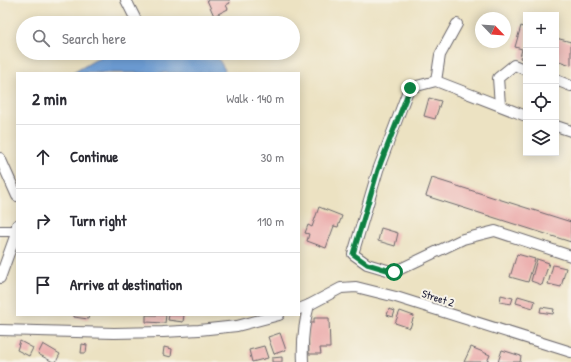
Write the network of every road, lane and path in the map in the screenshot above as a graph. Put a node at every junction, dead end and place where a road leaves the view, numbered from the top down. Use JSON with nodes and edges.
{"nodes":[{"id":1,"x":126,"y":0,"type":"edge"},
{"id":2,"x":134,"y":16,"type":"edge"},
{"id":3,"x":457,"y":24,"type":"dead end"},
{"id":4,"x":523,"y":69,"type":"edge"},
{"id":5,"x":436,"y":81,"type":"junction"},
{"id":6,"x":559,"y":81,"type":"edge"},
{"id":7,"x":571,"y":86,"type":"edge"},
{"id":8,"x":500,"y":105,"type":"junction"},
{"id":9,"x":523,"y":115,"type":"edge"},
{"id":10,"x":559,"y":127,"type":"edge"},
{"id":11,"x":571,"y":131,"type":"edge"},
{"id":12,"x":0,"y":158,"type":"edge"},
{"id":13,"x":16,"y":194,"type":"edge"},
{"id":14,"x":0,"y":231,"type":"edge"},
{"id":15,"x":16,"y":231,"type":"edge"},
{"id":16,"x":16,"y":234,"type":"edge"},
{"id":17,"x":571,"y":256,"type":"edge"},
{"id":18,"x":0,"y":278,"type":"edge"},
{"id":19,"x":310,"y":305,"type":"junction"},
{"id":20,"x":300,"y":309,"type":"edge"},
{"id":21,"x":275,"y":316,"type":"edge"},
{"id":22,"x":0,"y":330,"type":"edge"},
{"id":23,"x":571,"y":352,"type":"edge"},
{"id":24,"x":303,"y":362,"type":"edge"}],
"edges":[{"from":1,"to":2,"type":"street"},
{"from":3,"to":5,"type":"street"},
{"from":4,"to":8,"type":"street"},
{"from":5,"to":8,"type":"street"},
{"from":5,"to":17,"type":"street"},
{"from":6,"to":7,"type":"street"},
{"from":8,"to":9,"type":"street"},
{"from":10,"to":11,"type":"street"},
{"from":12,"to":13,"type":"street"},
{"from":14,"to":15,"type":"street"},
{"from":16,"to":18,"type":"street"},
{"from":19,"to":20,"type":"street","name":"Street 2"},
{"from":19,"to":23,"type":"street","name":"Street 2"},
{"from":19,"to":24,"type":"street"},
{"from":21,"to":22,"type":"street"}]}
